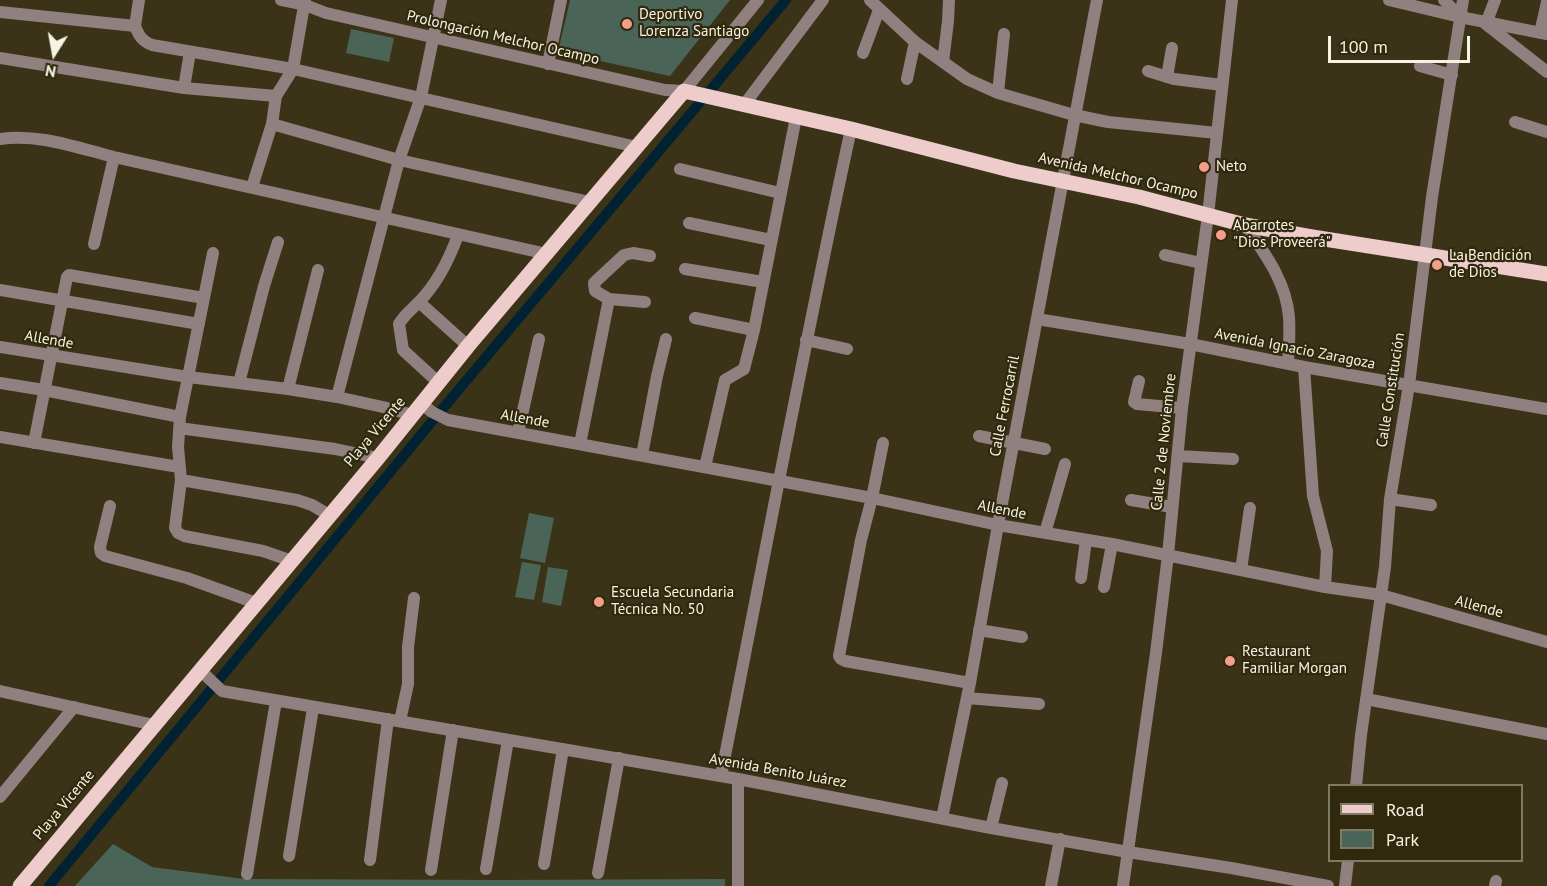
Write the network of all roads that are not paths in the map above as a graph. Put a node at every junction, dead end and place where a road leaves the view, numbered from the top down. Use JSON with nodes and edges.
{"nodes":[{"id":1,"x":139,"y":0,"type":"edge"},
{"id":2,"x":281,"y":0,"type":"edge"},
{"id":3,"x":441,"y":0,"type":"edge"},
{"id":4,"x":561,"y":0,"type":"edge"},
{"id":5,"x":758,"y":0,"type":"edge"},
{"id":6,"x":823,"y":0,"type":"edge"},
{"id":7,"x":870,"y":0,"type":"edge"},
{"id":8,"x":949,"y":0,"type":"edge"},
{"id":9,"x":1097,"y":0,"type":"edge"},
{"id":10,"x":1232,"y":0,"type":"edge"},
{"id":11,"x":1389,"y":0,"type":"edge"},
{"id":12,"x":1444,"y":0,"type":"edge"},
{"id":13,"x":1463,"y":0,"type":"edge"},
{"id":14,"x":1495,"y":0,"type":"edge"},
{"id":15,"x":305,"y":2,"type":"edge"},
{"id":16,"x":1547,"y":2,"type":"edge"},
{"id":17,"x":879,"y":10,"type":"junction"},
{"id":18,"x":0,"y":12,"type":"edge"},
{"id":19,"x":1460,"y":17,"type":"junction"},
{"id":20,"x":1484,"y":21,"type":"junction"},
{"id":21,"x":135,"y":26,"type":"junction"},
{"id":22,"x":1544,"y":33,"type":"edge"},
{"id":23,"x":1004,"y":34,"type":"dead end"},
{"id":24,"x":434,"y":35,"type":"junction"},
{"id":25,"x":915,"y":42,"type":"junction"},
{"id":26,"x":1172,"y":48,"type":"dead end"},
{"id":27,"x":190,"y":52,"type":"junction"},
{"id":28,"x":863,"y":52,"type":"dead end"},
{"id":29,"x":0,"y":58,"type":"edge"},
{"id":30,"x":549,"y":61,"type":"junction"},
{"id":31,"x":944,"y":62,"type":"junction"},
{"id":32,"x":1420,"y":66,"type":"dead end"},
{"id":33,"x":292,"y":69,"type":"junction"},
{"id":34,"x":1148,"y":71,"type":"dead end"},
{"id":35,"x":1547,"y":72,"type":"edge"},
{"id":36,"x":1452,"y":75,"type":"junction"},
{"id":37,"x":1167,"y":77,"type":"junction"},
{"id":38,"x":907,"y":79,"type":"dead end"},
{"id":39,"x":1222,"y":85,"type":"junction"},
{"id":40,"x":183,"y":88,"type":"junction"},
{"id":41,"x":691,"y":93,"type":"junction"},
{"id":42,"x":998,"y":93,"type":"junction"},
{"id":43,"x":276,"y":96,"type":"junction"},
{"id":44,"x":421,"y":97,"type":"junction"},
{"id":45,"x":744,"y":105,"type":"junction"},
{"id":46,"x":1074,"y":116,"type":"junction"},
{"id":47,"x":796,"y":117,"type":"junction"},
{"id":48,"x":1515,"y":122,"type":"dead end"},
{"id":49,"x":272,"y":124,"type":"junction"},
{"id":50,"x":850,"y":129,"type":"junction"},
{"id":51,"x":1547,"y":132,"type":"edge"},
{"id":52,"x":1217,"y":133,"type":"junction"},
{"id":53,"x":0,"y":139,"type":"edge"},
{"id":54,"x":637,"y":147,"type":"junction"},
{"id":55,"x":114,"y":157,"type":"junction"},
{"id":56,"x":399,"y":160,"type":"junction"},
{"id":57,"x":680,"y":169,"type":"dead end"},
{"id":58,"x":1062,"y":181,"type":"junction"},
{"id":59,"x":252,"y":187,"type":"junction"},
{"id":60,"x":780,"y":193,"type":"junction"},
{"id":61,"x":590,"y":202,"type":"junction"},
{"id":62,"x":1208,"y":216,"type":"junction"},
{"id":63,"x":384,"y":218,"type":"junction"},
{"id":64,"x":689,"y":223,"type":"dead end"},
{"id":65,"x":1245,"y":225,"type":"junction"},
{"id":66,"x":458,"y":235,"type":"junction"},
{"id":67,"x":771,"y":240,"type":"junction"},
{"id":68,"x":278,"y":242,"type":"dead end"},
{"id":69,"x":94,"y":244,"type":"dead end"},
{"id":70,"x":213,"y":253,"type":"dead end"},
{"id":71,"x":547,"y":254,"type":"junction"},
{"id":72,"x":1166,"y":255,"type":"dead end"},
{"id":73,"x":1425,"y":255,"type":"junction"},
{"id":74,"x":650,"y":256,"type":"dead end"},
{"id":75,"x":1201,"y":263,"type":"junction"},
{"id":76,"x":685,"y":269,"type":"dead end"},
{"id":77,"x":318,"y":270,"type":"dead end"},
{"id":78,"x":1547,"y":274,"type":"edge"},
{"id":79,"x":763,"y":282,"type":"junction"},
{"id":80,"x":0,"y":290,"type":"edge"},
{"id":81,"x":204,"y":298,"type":"junction"},
{"id":82,"x":609,"y":299,"type":"junction"},
{"id":83,"x":62,"y":300,"type":"junction"},
{"id":84,"x":419,"y":302,"type":"junction"},
{"id":85,"x":645,"y":302,"type":"dead end"},
{"id":86,"x":695,"y":318,"type":"dead end"},
{"id":87,"x":1037,"y":319,"type":"junction"},
{"id":88,"x":199,"y":324,"type":"junction"},
{"id":89,"x":754,"y":330,"type":"junction"},
{"id":90,"x":539,"y":339,"type":"dead end"},
{"id":91,"x":666,"y":339,"type":"dead end"},
{"id":92,"x":806,"y":340,"type":"junction"},
{"id":93,"x":1190,"y":344,"type":"junction"},
{"id":94,"x":468,"y":346,"type":"junction"},
{"id":95,"x":0,"y":347,"type":"edge"},
{"id":96,"x":847,"y":349,"type":"dead end"},
{"id":97,"x":51,"y":356,"type":"junction"},
{"id":98,"x":1288,"y":363,"type":"junction"},
{"id":99,"x":1304,"y":367,"type":"junction"},
{"id":100,"x":188,"y":377,"type":"junction"},
{"id":101,"x":1139,"y":381,"type":"dead end"},
{"id":102,"x":239,"y":383,"type":"junction"},
{"id":103,"x":439,"y":383,"type":"junction"},
{"id":104,"x":0,"y":384,"type":"edge"},
{"id":105,"x":1408,"y":385,"type":"junction"},
{"id":106,"x":288,"y":389,"type":"junction"},
{"id":107,"x":44,"y":390,"type":"junction"},
{"id":108,"x":338,"y":397,"type":"junction"},
{"id":109,"x":1182,"y":408,"type":"junction"},
{"id":110,"x":1547,"y":409,"type":"edge"},
{"id":111,"x":422,"y":410,"type":"junction"},
{"id":112,"x":180,"y":423,"type":"junction"},
{"id":113,"x":518,"y":433,"type":"junction"},
{"id":114,"x":978,"y":436,"type":"dead end"},
{"id":115,"x":0,"y":437,"type":"edge"},
{"id":116,"x":34,"y":443,"type":"junction"},
{"id":117,"x":884,"y":443,"type":"dead end"},
{"id":118,"x":1014,"y":443,"type":"junction"},
{"id":119,"x":580,"y":444,"type":"junction"},
{"id":120,"x":1045,"y":449,"type":"dead end"},
{"id":121,"x":642,"y":455,"type":"junction"},
{"id":122,"x":1178,"y":456,"type":"junction"},
{"id":123,"x":378,"y":458,"type":"junction"},
{"id":124,"x":1233,"y":459,"type":"dead end"},
{"id":125,"x":1065,"y":464,"type":"dead end"},
{"id":126,"x":179,"y":467,"type":"junction"},
{"id":127,"x":705,"y":467,"type":"junction"},
{"id":128,"x":181,"y":480,"type":"junction"},
{"id":129,"x":780,"y":481,"type":"junction"},
{"id":130,"x":872,"y":498,"type":"junction"},
{"id":131,"x":1390,"y":499,"type":"junction"},
{"id":132,"x":1131,"y":500,"type":"dead end"},
{"id":133,"x":1431,"y":505,"type":"dead end"},
{"id":134,"x":110,"y":506,"type":"dead end"},
{"id":135,"x":1172,"y":507,"type":"junction"},
{"id":136,"x":1250,"y":508,"type":"dead end"},
{"id":137,"x":329,"y":515,"type":"junction"},
{"id":138,"x":998,"y":525,"type":"junction"},
{"id":139,"x":1045,"y":533,"type":"junction"},
{"id":140,"x":1086,"y":540,"type":"junction"},
{"id":141,"x":1112,"y":544,"type":"junction"},
{"id":142,"x":1168,"y":555,"type":"junction"},
{"id":143,"x":292,"y":561,"type":"junction"},
{"id":144,"x":1241,"y":570,"type":"junction"},
{"id":145,"x":1081,"y":579,"type":"dead end"},
{"id":146,"x":1104,"y":587,"type":"dead end"},
{"id":147,"x":1325,"y":587,"type":"junction"},
{"id":148,"x":1380,"y":595,"type":"junction"},
{"id":149,"x":414,"y":598,"type":"dead end"},
{"id":150,"x":256,"y":603,"type":"junction"},
{"id":151,"x":979,"y":630,"type":"junction"},
{"id":152,"x":1022,"y":637,"type":"dead end"},
{"id":153,"x":1547,"y":642,"type":"edge"},
{"id":154,"x":205,"y":675,"type":"junction"},
{"id":155,"x":970,"y":683,"type":"junction"},
{"id":156,"x":0,"y":691,"type":"edge"},
{"id":157,"x":967,"y":698,"type":"junction"},
{"id":158,"x":1366,"y":699,"type":"junction"},
{"id":159,"x":276,"y":701,"type":"junction"},
{"id":160,"x":1039,"y":704,"type":"dead end"},
{"id":161,"x":74,"y":707,"type":"junction"},
{"id":162,"x":313,"y":708,"type":"junction"},
{"id":163,"x":394,"y":720,"type":"junction"},
{"id":164,"x":154,"y":725,"type":"junction"},
{"id":165,"x":453,"y":730,"type":"junction"},
{"id":166,"x":1547,"y":734,"type":"edge"},
{"id":167,"x":508,"y":740,"type":"junction"},
{"id":168,"x":563,"y":749,"type":"junction"},
{"id":169,"x":619,"y":758,"type":"junction"},
{"id":170,"x":721,"y":776,"type":"junction"},
{"id":171,"x":738,"y":779,"type":"junction"},
{"id":172,"x":1002,"y":783,"type":"dead end"},
{"id":173,"x":1356,"y":784,"type":"edge"},
{"id":174,"x":0,"y":797,"type":"edge"},
{"id":175,"x":942,"y":818,"type":"junction"},
{"id":176,"x":991,"y":828,"type":"junction"},
{"id":177,"x":1060,"y":839,"type":"junction"},
{"id":178,"x":1128,"y":852,"type":"junction"},
{"id":179,"x":289,"y":856,"type":"dead end"},
{"id":180,"x":369,"y":860,"type":"dead end"},
{"id":181,"x":1348,"y":862,"type":"edge"},
{"id":182,"x":544,"y":864,"type":"dead end"},
{"id":183,"x":486,"y":869,"type":"dead end"},
{"id":184,"x":431,"y":870,"type":"dead end"},
{"id":185,"x":598,"y":873,"type":"dead end"},
{"id":186,"x":247,"y":874,"type":"dead end"},
{"id":187,"x":20,"y":886,"type":"edge"},
{"id":188,"x":738,"y":886,"type":"edge"},
{"id":189,"x":1051,"y":886,"type":"edge"},
{"id":190,"x":1123,"y":886,"type":"edge"},
{"id":191,"x":1328,"y":886,"type":"edge"},
{"id":192,"x":1345,"y":886,"type":"edge"}],
"edges":[{"from":1,"to":21,"type":"street"},
{"from":2,"to":15,"type":"street","name":"Prolongación Melchor Ocampo"},
{"from":3,"to":24,"type":"street"},
{"from":4,"to":30,"type":"street"},
{"from":5,"to":41,"type":"street","name":"Playa Vicente"},
{"from":6,"to":45,"type":"street"},
{"from":7,"to":17,"type":"street"},
{"from":8,"to":31,"type":"street"},
{"from":9,"to":46,"type":"street","name":"Calle Ferrocarril"},
{"from":10,"to":39,"type":"street","name":"Calle 2 de Noviembre"},
{"from":11,"to":19,"type":"street"},
{"from":12,"to":19,"type":"street"},
{"from":13,"to":19,"type":"street","name":"Calle Constitución"},
{"from":14,"to":20,"type":"street"},
{"from":15,"to":24,"type":"street","name":"Prolongación Melchor Ocampo"},
{"from":15,"to":33,"type":"street"},
{"from":16,"to":22,"type":"street"},
{"from":17,"to":25,"type":"street"},
{"from":17,"to":28,"type":"street"},
{"from":18,"to":21,"type":"street"},
{"from":19,"to":20,"type":"street"},
{"from":19,"to":36,"type":"street","name":"Calle Constitución"},
{"from":20,"to":22,"type":"street"},
{"from":20,"to":35,"type":"street"},
{"from":21,"to":27,"type":"street"},
{"from":23,"to":42,"type":"street"},
{"from":24,"to":30,"type":"street","name":"Prolongación Melchor Ocampo"},
{"from":24,"to":44,"type":"street"},
{"from":25,"to":31,"type":"street"},
{"from":25,"to":38,"type":"street"},
{"from":26,"to":37,"type":"street"},
{"from":27,"to":33,"type":"street"},
{"from":27,"to":40,"type":"street"},
{"from":29,"to":40,"type":"street"},
{"from":30,"to":41,"type":"street","name":"Prolongación Melchor Ocampo"},
{"from":31,"to":42,"type":"street"},
{"from":32,"to":36,"type":"street"},
{"from":33,"to":43,"type":"street"},
{"from":33,"to":44,"type":"street"},
{"from":34,"to":37,"type":"street"},
{"from":36,"to":73,"type":"street","name":"Calle Constitución"},
{"from":37,"to":39,"type":"street"},
{"from":39,"to":52,"type":"street","name":"Calle 2 de Noviembre"},
{"from":40,"to":43,"type":"street"},
{"from":41,"to":45,"type":"main road","name":"Avenida Melchor Ocampo"},
{"from":41,"to":54,"type":"main road","name":"Playa Vicente"},
{"from":42,"to":46,"type":"street"},
{"from":43,"to":49,"type":"street"},
{"from":44,"to":54,"type":"street"},
{"from":44,"to":56,"type":"street"},
{"from":45,"to":47,"type":"main road","name":"Avenida Melchor Ocampo"},
{"from":46,"to":52,"type":"street"},
{"from":46,"to":58,"type":"street","name":"Calle Ferrocarril"},
{"from":47,"to":50,"type":"main road","name":"Avenida Melchor Ocampo"},
{"from":47,"to":60,"type":"street"},
{"from":48,"to":51,"type":"street"},
{"from":49,"to":56,"type":"street"},
{"from":49,"to":59,"type":"street"},
{"from":50,"to":58,"type":"main road","name":"Avenida Melchor Ocampo"},
{"from":50,"to":92,"type":"street"},
{"from":52,"to":62,"type":"street","name":"Calle 2 de Noviembre"},
{"from":53,"to":55,"type":"street"},
{"from":54,"to":61,"type":"main road","name":"Playa Vicente"},
{"from":55,"to":59,"type":"street"},
{"from":55,"to":69,"type":"street"},
{"from":56,"to":61,"type":"street"},
{"from":56,"to":63,"type":"street"},
{"from":57,"to":60,"type":"street"},
{"from":58,"to":62,"type":"main road","name":"Avenida Melchor Ocampo"},
{"from":58,"to":87,"type":"street","name":"Calle Ferrocarril"},
{"from":59,"to":63,"type":"street"},
{"from":60,"to":67,"type":"street"},
{"from":61,"to":71,"type":"main road","name":"Playa Vicente"},
{"from":62,"to":65,"type":"main road","name":"Avenida Melchor Ocampo"},
{"from":62,"to":75,"type":"street","name":"Calle 2 de Noviembre"},
{"from":63,"to":66,"type":"street"},
{"from":63,"to":108,"type":"street"},
{"from":64,"to":67,"type":"street"},
{"from":65,"to":73,"type":"main road","name":"Avenida Melchor Ocampo"},
{"from":65,"to":98,"type":"street"},
{"from":66,"to":71,"type":"street"},
{"from":66,"to":84,"type":"street"},
{"from":67,"to":79,"type":"street"},
{"from":68,"to":102,"type":"street"},
{"from":70,"to":81,"type":"street"},
{"from":71,"to":94,"type":"main road","name":"Playa Vicente"},
{"from":72,"to":75,"type":"street"},
{"from":73,"to":78,"type":"main road","name":"Avenida Melchor Ocampo"},
{"from":73,"to":105,"type":"street","name":"Calle Constitución"},
{"from":74,"to":82,"type":"street"},
{"from":75,"to":93,"type":"street","name":"Calle 2 de Noviembre"},
{"from":76,"to":79,"type":"street"},
{"from":77,"to":106,"type":"street"},
{"from":79,"to":89,"type":"street"},
{"from":80,"to":83,"type":"street"},
{"from":81,"to":83,"type":"street"},
{"from":81,"to":88,"type":"street"},
{"from":82,"to":85,"type":"street"},
{"from":82,"to":119,"type":"street"},
{"from":83,"to":88,"type":"street"},
{"from":83,"to":97,"type":"street"},
{"from":84,"to":94,"type":"street"},
{"from":84,"to":103,"type":"street"},
{"from":86,"to":89,"type":"street"},
{"from":87,"to":93,"type":"street","name":"Avenida Ignacio Zaragoza"},
{"from":87,"to":118,"type":"street","name":"Calle Ferrocarril"},
{"from":88,"to":100,"type":"street"},
{"from":89,"to":127,"type":"street"},
{"from":90,"to":113,"type":"street"},
{"from":91,"to":121,"type":"street"},
{"from":92,"to":96,"type":"street"},
{"from":92,"to":129,"type":"street"},
{"from":93,"to":98,"type":"street","name":"Avenida Ignacio Zaragoza"},
{"from":93,"to":109,"type":"street","name":"Calle 2 de Noviembre"},
{"from":94,"to":103,"type":"main road","name":"Playa Vicente"},
{"from":95,"to":97,"type":"street","name":"Allende"},
{"from":97,"to":100,"type":"street","name":"Allende"},
{"from":97,"to":107,"type":"street"},
{"from":98,"to":99,"type":"street","name":"Avenida Ignacio Zaragoza"},
{"from":99,"to":105,"type":"street","name":"Avenida Ignacio Zaragoza"},
{"from":99,"to":147,"type":"street"},
{"from":100,"to":102,"type":"street","name":"Allende"},
{"from":100,"to":112,"type":"street"},
{"from":101,"to":109,"type":"street"},
{"from":102,"to":106,"type":"street","name":"Allende"},
{"from":103,"to":111,"type":"main road","name":"Playa Vicente"},
{"from":104,"to":107,"type":"street"},
{"from":105,"to":110,"type":"street","name":"Avenida Ignacio Zaragoza"},
{"from":105,"to":131,"type":"street","name":"Calle Constitución"},
{"from":106,"to":108,"type":"street","name":"Allende"},
{"from":107,"to":112,"type":"street"},
{"from":107,"to":116,"type":"street"},
{"from":108,"to":111,"type":"street","name":"Allende"},
{"from":109,"to":122,"type":"street","name":"Calle 2 de Noviembre"},
{"from":111,"to":113,"type":"street","name":"Allende"},
{"from":111,"to":123,"type":"main road","name":"Playa Vicente"},
{"from":112,"to":123,"type":"street"},
{"from":112,"to":126,"type":"street"},
{"from":113,"to":119,"type":"street","name":"Allende"},
{"from":114,"to":118,"type":"street"},
{"from":115,"to":116,"type":"street"},
{"from":116,"to":126,"type":"street"},
{"from":117,"to":130,"type":"street"},
{"from":118,"to":120,"type":"street"},
{"from":118,"to":138,"type":"street","name":"Calle Ferrocarril"},
{"from":119,"to":121,"type":"street","name":"Allende"},
{"from":121,"to":127,"type":"street","name":"Allende"},
{"from":122,"to":124,"type":"street"},
{"from":122,"to":135,"type":"street","name":"Calle 2 de Noviembre"},
{"from":123,"to":137,"type":"main road","name":"Playa Vicente"},
{"from":125,"to":139,"type":"street"},
{"from":126,"to":128,"type":"street"},
{"from":127,"to":129,"type":"street","name":"Allende"},
{"from":128,"to":137,"type":"street"},
{"from":128,"to":143,"type":"street"},
{"from":129,"to":130,"type":"street","name":"Allende"},
{"from":129,"to":170,"type":"street"},
{"from":130,"to":138,"type":"street","name":"Allende"},
{"from":130,"to":155,"type":"street"},
{"from":131,"to":133,"type":"street"},
{"from":131,"to":148,"type":"street","name":"Calle Constitución"},
{"from":132,"to":135,"type":"street"},
{"from":134,"to":150,"type":"street"},
{"from":135,"to":142,"type":"street","name":"Calle 2 de Noviembre"},
{"from":136,"to":144,"type":"street"},
{"from":137,"to":143,"type":"main road","name":"Playa Vicente"},
{"from":138,"to":139,"type":"street","name":"Allende"},
{"from":138,"to":151,"type":"street","name":"Calle Ferrocarril"},
{"from":139,"to":140,"type":"street","name":"Allende"},
{"from":140,"to":141,"type":"street","name":"Allende"},
{"from":140,"to":145,"type":"street"},
{"from":141,"to":142,"type":"street","name":"Allende"},
{"from":141,"to":146,"type":"street"},
{"from":142,"to":144,"type":"street","name":"Allende"},
{"from":142,"to":178,"type":"street","name":"Calle 2 de Noviembre"},
{"from":143,"to":150,"type":"main road","name":"Playa Vicente"},
{"from":144,"to":147,"type":"street","name":"Allende"},
{"from":147,"to":148,"type":"street","name":"Allende"},
{"from":148,"to":153,"type":"street","name":"Allende"},
{"from":148,"to":158,"type":"street","name":"Calle Constitución"},
{"from":149,"to":163,"type":"street"},
{"from":150,"to":154,"type":"main road","name":"Playa Vicente"},
{"from":151,"to":152,"type":"street"},
{"from":151,"to":155,"type":"street","name":"Calle Ferrocarril"},
{"from":154,"to":159,"type":"street","name":"Avenida Benito Juárez"},
{"from":154,"to":164,"type":"main road","name":"Playa Vicente"},
{"from":155,"to":157,"type":"street","name":"Calle Ferrocarril"},
{"from":156,"to":161,"type":"street"},
{"from":157,"to":160,"type":"street"},
{"from":157,"to":175,"type":"street","name":"Calle Ferrocarril"},
{"from":158,"to":166,"type":"street"},
{"from":158,"to":173,"type":"street","name":"Calle Constitución"},
{"from":159,"to":162,"type":"street","name":"Avenida Benito Juárez"},
{"from":159,"to":186,"type":"street"},
{"from":161,"to":164,"type":"street"},
{"from":161,"to":174,"type":"street"},
{"from":162,"to":163,"type":"street","name":"Avenida Benito Juárez"},
{"from":162,"to":179,"type":"street"},
{"from":163,"to":165,"type":"street","name":"Avenida Benito Juárez"},
{"from":163,"to":180,"type":"street"},
{"from":164,"to":187,"type":"main road","name":"Playa Vicente"},
{"from":165,"to":167,"type":"street","name":"Avenida Benito Juárez"},
{"from":165,"to":184,"type":"street"},
{"from":167,"to":168,"type":"street","name":"Avenida Benito Juárez"},
{"from":167,"to":183,"type":"street"},
{"from":168,"to":169,"type":"street","name":"Avenida Benito Juárez"},
{"from":168,"to":182,"type":"street"},
{"from":169,"to":170,"type":"street","name":"Avenida Benito Juárez"},
{"from":169,"to":185,"type":"street"},
{"from":170,"to":171,"type":"street","name":"Avenida Benito Juárez"},
{"from":171,"to":175,"type":"street","name":"Avenida Benito Juárez"},
{"from":171,"to":188,"type":"street"},
{"from":172,"to":176,"type":"street"},
{"from":175,"to":176,"type":"street","name":"Avenida Benito Juárez"},
{"from":176,"to":177,"type":"street","name":"Avenida Benito Juárez"},
{"from":177,"to":178,"type":"street","name":"Avenida Benito Juárez"},
{"from":177,"to":189,"type":"street"},
{"from":178,"to":190,"type":"street","name":"Calle 2 de Noviembre"},
{"from":178,"to":191,"type":"street","name":"Avenida Benito Juárez"},
{"from":181,"to":192,"type":"street"}]}
